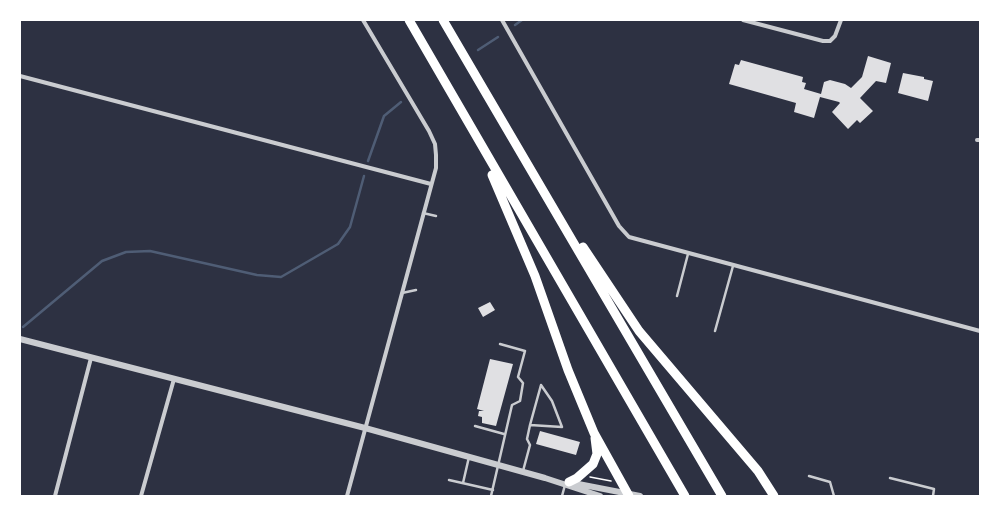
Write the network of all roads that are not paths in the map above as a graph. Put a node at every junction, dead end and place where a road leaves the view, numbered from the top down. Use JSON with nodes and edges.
{"nodes":[{"id":1,"x":363,"y":20,"type":"edge"},
{"id":2,"x":409,"y":20,"type":"edge"},
{"id":3,"x":443,"y":20,"type":"edge"},
{"id":4,"x":447,"y":20,"type":"edge"},
{"id":5,"x":502,"y":20,"type":"edge"},
{"id":6,"x":743,"y":20,"type":"edge"},
{"id":7,"x":842,"y":20,"type":"edge"},
{"id":8,"x":454,"y":40,"type":"junction"},
{"id":9,"x":20,"y":76,"type":"edge"},
{"id":10,"x":473,"y":131,"type":"junction"},
{"id":11,"x":533,"y":172,"type":"junction"},
{"id":12,"x":431,"y":184,"type":"junction"},
{"id":13,"x":423,"y":213,"type":"junction"},
{"id":14,"x":436,"y":216,"type":"dead end"},
{"id":15,"x":688,"y":254,"type":"junction"},
{"id":16,"x":732,"y":266,"type":"junction"},
{"id":17,"x":416,"y":290,"type":"dead end"},
{"id":18,"x":401,"y":293,"type":"junction"},
{"id":19,"x":677,"y":296,"type":"dead end"},
{"id":20,"x":715,"y":331,"type":"dead end"},
{"id":21,"x":980,"y":331,"type":"edge"},
{"id":22,"x":20,"y":339,"type":"edge"},
{"id":23,"x":500,"y":344,"type":"dead end"},
{"id":24,"x":92,"y":358,"type":"junction"},
{"id":25,"x":174,"y":379,"type":"junction"},
{"id":26,"x":530,"y":425,"type":"junction"},
{"id":27,"x":475,"y":426,"type":"dead end"},
{"id":28,"x":365,"y":428,"type":"junction"},
{"id":29,"x":594,"y":433,"type":"junction"},
{"id":30,"x":504,"y":434,"type":"junction"},
{"id":31,"x":469,"y":457,"type":"junction"},
{"id":32,"x":499,"y":465,"type":"junction"},
{"id":33,"x":523,"y":472,"type":"junction"},
{"id":34,"x":809,"y":476,"type":"dead end"},
{"id":35,"x":890,"y":478,"type":"dead end"},
{"id":36,"x":449,"y":480,"type":"dead end"},
{"id":37,"x":463,"y":483,"type":"junction"},
{"id":38,"x":567,"y":483,"type":"junction"},
{"id":39,"x":492,"y":490,"type":"junction"},
{"id":40,"x":628,"y":494,"type":"edge"},
{"id":41,"x":55,"y":496,"type":"edge"},
{"id":42,"x":140,"y":496,"type":"edge"},
{"id":43,"x":347,"y":496,"type":"edge"},
{"id":44,"x":491,"y":496,"type":"edge"},
{"id":45,"x":562,"y":496,"type":"edge"},
{"id":46,"x":600,"y":496,"type":"edge"},
{"id":47,"x":640,"y":496,"type":"edge"},
{"id":48,"x":685,"y":496,"type":"edge"},
{"id":49,"x":722,"y":496,"type":"edge"},
{"id":50,"x":774,"y":496,"type":"edge"},
{"id":51,"x":834,"y":496,"type":"edge"},
{"id":52,"x":933,"y":496,"type":"edge"}],
"edges":[{"from":1,"to":12,"type":"street"},
{"from":2,"to":10,"type":"highway"},
{"from":3,"to":8,"type":"highway"},
{"from":4,"to":8,"type":"highway"},
{"from":5,"to":15,"type":"street"},
{"from":6,"to":7,"type":"street"},
{"from":8,"to":11,"type":"highway"},
{"from":9,"to":12,"type":"street"},
{"from":10,"to":29,"type":"highway"},
{"from":10,"to":48,"type":"highway"},
{"from":11,"to":49,"type":"highway"},
{"from":11,"to":50,"type":"highway"},
{"from":12,"to":13,"type":"street"},
{"from":13,"to":14,"type":"lane"},
{"from":13,"to":18,"type":"street"},
{"from":15,"to":16,"type":"street"},
{"from":15,"to":19,"type":"lane"},
{"from":16,"to":20,"type":"lane"},
{"from":16,"to":21,"type":"street"},
{"from":17,"to":18,"type":"lane"},
{"from":18,"to":28,"type":"street"},
{"from":22,"to":24,"type":"street"},
{"from":23,"to":30,"type":"lane"},
{"from":24,"to":25,"type":"street"},
{"from":24,"to":41,"type":"street"},
{"from":25,"to":28,"type":"street"},
{"from":25,"to":42,"type":"street"},
{"from":26,"to":26,"type":"lane"},
{"from":26,"to":33,"type":"lane"},
{"from":27,"to":30,"type":"lane"},
{"from":28,"to":31,"type":"street"},
{"from":28,"to":43,"type":"street"},
{"from":29,"to":38,"type":"highway"},
{"from":29,"to":40,"type":"highway"},
{"from":30,"to":32,"type":"lane"},
{"from":31,"to":32,"type":"street"},
{"from":31,"to":37,"type":"lane"},
{"from":32,"to":33,"type":"street"},
{"from":32,"to":39,"type":"lane"},
{"from":33,"to":38,"type":"street"},
{"from":34,"to":51,"type":"lane"},
{"from":35,"to":52,"type":"lane"},
{"from":36,"to":37,"type":"lane"},
{"from":37,"to":39,"type":"lane"},
{"from":38,"to":40,"type":"street"},
{"from":38,"to":45,"type":"lane"},
{"from":38,"to":46,"type":"street"},
{"from":39,"to":44,"type":"lane"},
{"from":40,"to":47,"type":"street"}]}
